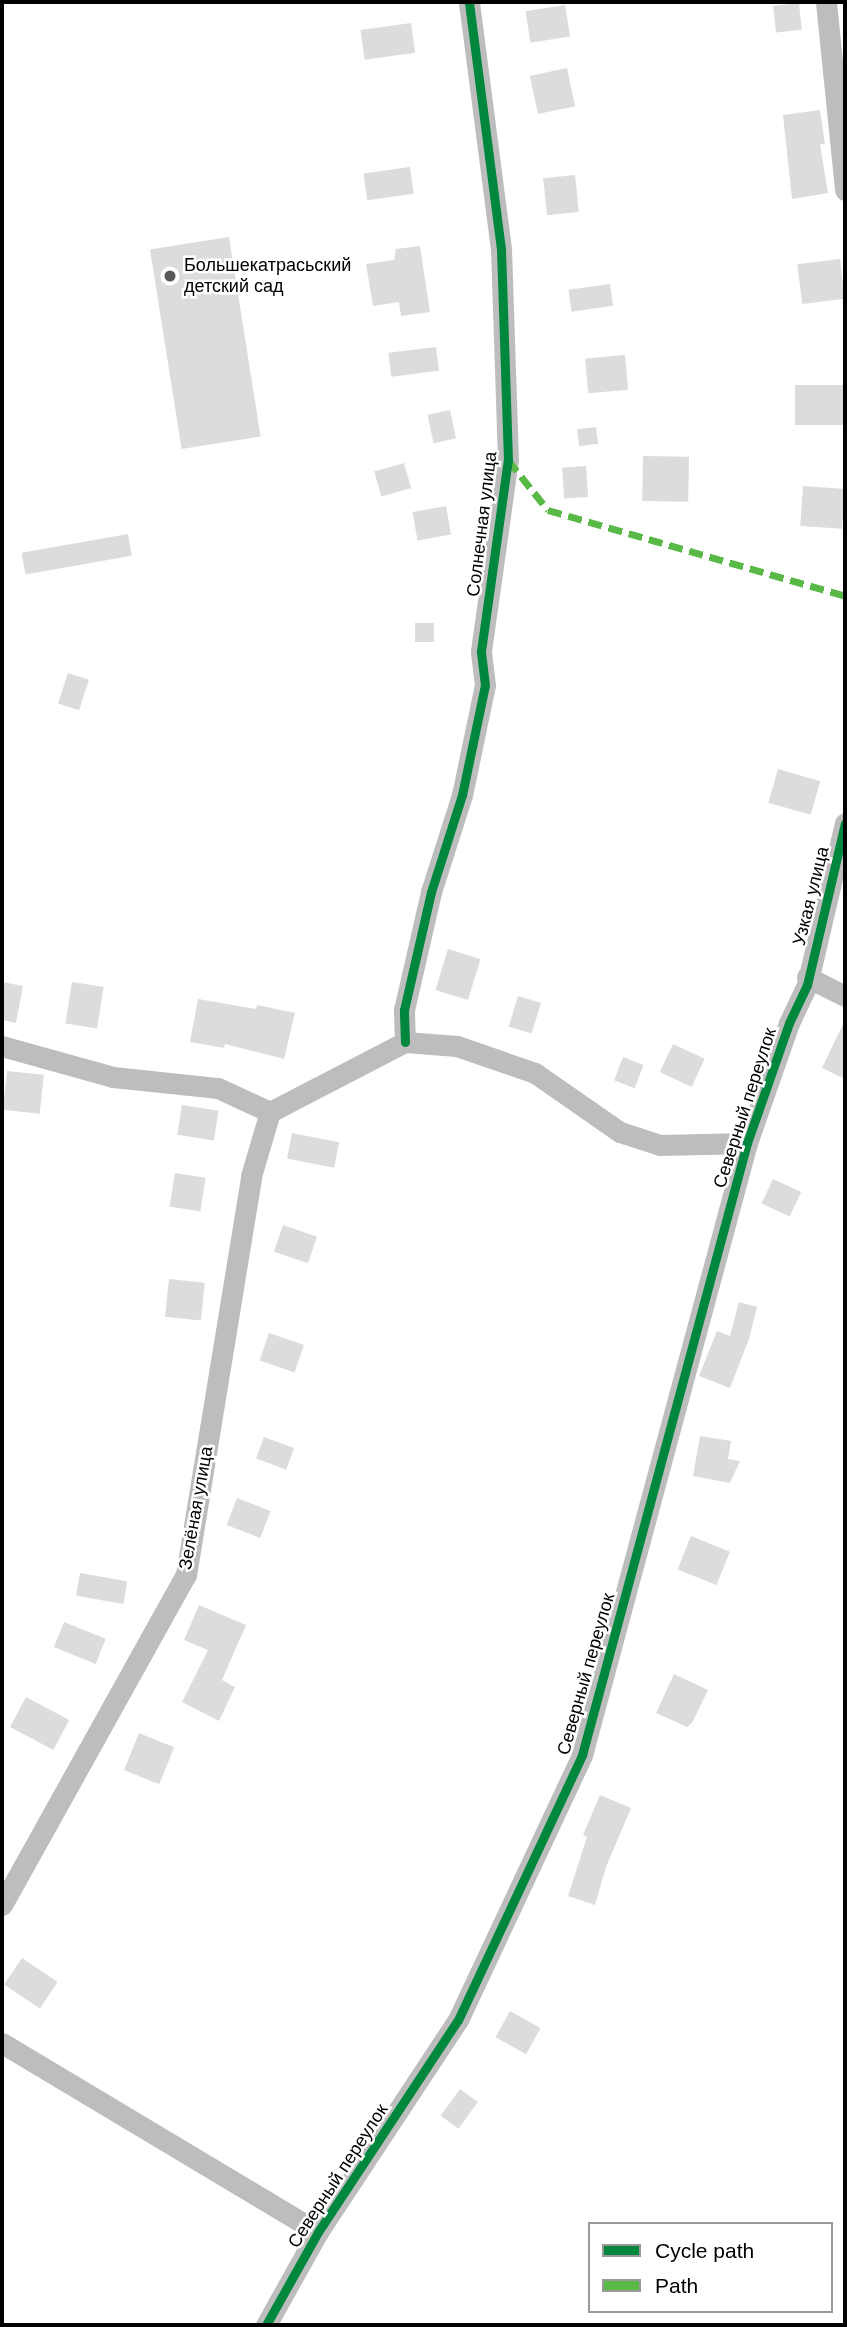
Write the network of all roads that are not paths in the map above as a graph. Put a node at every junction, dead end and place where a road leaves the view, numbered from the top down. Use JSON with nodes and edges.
{"nodes":[{"id":1,"x":469,"y":2,"type":"edge"},
{"id":2,"x":826,"y":2,"type":"edge"},
{"id":3,"x":845,"y":190,"type":"edge"},
{"id":4,"x":845,"y":823,"type":"edge"},
{"id":5,"x":807,"y":977,"type":"junction"},
{"id":6,"x":845,"y":996,"type":"edge"},
{"id":7,"x":405,"y":1042,"type":"junction"},
{"id":8,"x":2,"y":1046,"type":"edge"},
{"id":9,"x":270,"y":1112,"type":"junction"},
{"id":10,"x":747,"y":1143,"type":"junction"},
{"id":11,"x":2,"y":1905,"type":"edge"},
{"id":12,"x":2,"y":2043,"type":"edge"},
{"id":13,"x":318,"y":2232,"type":"junction"},
{"id":14,"x":266,"y":2325,"type":"edge"}],
"edges":[{"from":1,"to":7,"type":"street","name":"Солнечная улица"},
{"from":2,"to":3,"type":"street"},
{"from":4,"to":5,"type":"street","name":"Узкая улица"},
{"from":5,"to":6,"type":"street"},
{"from":5,"to":10,"type":"street","name":"Северный переулок"},
{"from":7,"to":9,"type":"street"},
{"from":7,"to":10,"type":"street"},
{"from":8,"to":9,"type":"street"},
{"from":9,"to":11,"type":"street","name":"Зелёная улица"},
{"from":10,"to":13,"type":"street","name":"Северный переулок"},
{"from":12,"to":13,"type":"street"},
{"from":13,"to":14,"type":"street","name":"Северный переулок"}]}
